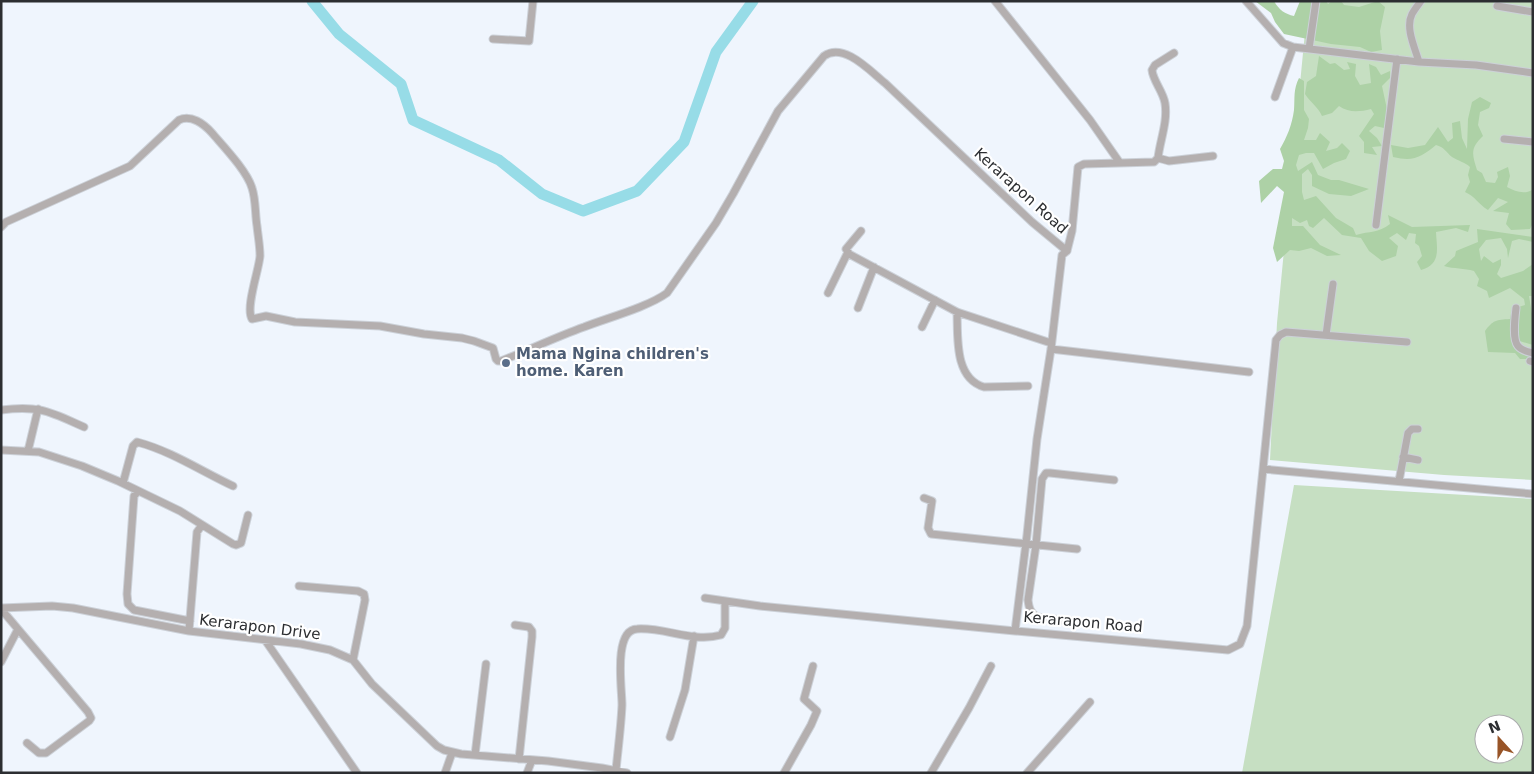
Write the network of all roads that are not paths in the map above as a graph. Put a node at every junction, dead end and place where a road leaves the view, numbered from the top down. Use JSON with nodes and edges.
{"nodes":[{"id":1,"x":533,"y":1,"type":"edge"},
{"id":2,"x":995,"y":1,"type":"edge"},
{"id":3,"x":1246,"y":1,"type":"edge"},
{"id":4,"x":1316,"y":1,"type":"edge"},
{"id":5,"x":1422,"y":1,"type":"edge"},
{"id":6,"x":1497,"y":6,"type":"dead end"},
{"id":7,"x":1533,"y":12,"type":"edge"},
{"id":8,"x":493,"y":39,"type":"dead end"},
{"id":9,"x":1293,"y":48,"type":"junction"},
{"id":10,"x":1309,"y":49,"type":"junction"},
{"id":11,"x":1174,"y":54,"type":"dead end"},
{"id":12,"x":1397,"y":59,"type":"junction"},
{"id":13,"x":1419,"y":62,"type":"junction"},
{"id":14,"x":1533,"y":73,"type":"edge"},
{"id":15,"x":1275,"y":97,"type":"dead end"},
{"id":16,"x":1504,"y":139,"type":"dead end"},
{"id":17,"x":1533,"y":142,"type":"edge"},
{"id":18,"x":1213,"y":156,"type":"dead end"},
{"id":19,"x":1158,"y":158,"type":"junction"},
{"id":20,"x":1120,"y":162,"type":"junction"},
{"id":21,"x":1376,"y":225,"type":"dead end"},
{"id":22,"x":1,"y":227,"type":"edge"},
{"id":23,"x":861,"y":231,"type":"dead end"},
{"id":24,"x":1067,"y":250,"type":"junction"},
{"id":25,"x":848,"y":252,"type":"junction"},
{"id":26,"x":874,"y":267,"type":"junction"},
{"id":27,"x":1333,"y":284,"type":"dead end"},
{"id":28,"x":828,"y":294,"type":"dead end"},
{"id":29,"x":935,"y":300,"type":"junction"},
{"id":30,"x":858,"y":308,"type":"dead end"},
{"id":31,"x":1516,"y":308,"type":"dead end"},
{"id":32,"x":957,"y":312,"type":"junction"},
{"id":33,"x":922,"y":326,"type":"dead end"},
{"id":34,"x":1326,"y":335,"type":"junction"},
{"id":35,"x":1407,"y":342,"type":"dead end"},
{"id":36,"x":1051,"y":346,"type":"junction"},
{"id":37,"x":1533,"y":353,"type":"edge"},
{"id":38,"x":1249,"y":372,"type":"dead end"},
{"id":39,"x":1028,"y":386,"type":"dead end"},
{"id":40,"x":38,"y":409,"type":"junction"},
{"id":41,"x":1,"y":410,"type":"edge"},
{"id":42,"x":84,"y":427,"type":"dead end"},
{"id":43,"x":1418,"y":429,"type":"dead end"},
{"id":44,"x":1,"y":450,"type":"edge"},
{"id":45,"x":28,"y":451,"type":"junction"},
{"id":46,"x":1403,"y":457,"type":"junction"},
{"id":47,"x":1418,"y":460,"type":"dead end"},
{"id":48,"x":1263,"y":469,"type":"junction"},
{"id":49,"x":1114,"y":480,"type":"dead end"},
{"id":50,"x":1399,"y":481,"type":"junction"},
{"id":51,"x":123,"y":483,"type":"junction"},
{"id":52,"x":233,"y":486,"type":"dead end"},
{"id":53,"x":138,"y":491,"type":"junction"},
{"id":54,"x":1533,"y":494,"type":"edge"},
{"id":55,"x":924,"y":498,"type":"dead end"},
{"id":56,"x":248,"y":515,"type":"dead end"},
{"id":57,"x":202,"y":525,"type":"junction"},
{"id":58,"x":1026,"y":544,"type":"junction"},
{"id":59,"x":1036,"y":545,"type":"junction"},
{"id":60,"x":1077,"y":549,"type":"dead end"},
{"id":61,"x":299,"y":586,"type":"dead end"},
{"id":62,"x":705,"y":598,"type":"dead end"},
{"id":63,"x":725,"y":601,"type":"junction"},
{"id":64,"x":1,"y":609,"type":"edge"},
{"id":65,"x":190,"y":621,"type":"junction"},
{"id":66,"x":1093,"y":624,"type":"dead end"},
{"id":67,"x":515,"y":625,"type":"dead end"},
{"id":68,"x":18,"y":629,"type":"junction"},
{"id":69,"x":189,"y":631,"type":"junction"},
{"id":70,"x":1015,"y":631,"type":"junction"},
{"id":71,"x":694,"y":636,"type":"junction"},
{"id":72,"x":265,"y":640,"type":"junction"},
{"id":73,"x":353,"y":660,"type":"junction"},
{"id":74,"x":1,"y":662,"type":"edge"},
{"id":75,"x":486,"y":664,"type":"dead end"},
{"id":76,"x":812,"y":666,"type":"dead end"},
{"id":77,"x":991,"y":666,"type":"dead end"},
{"id":78,"x":1090,"y":702,"type":"dead end"},
{"id":79,"x":670,"y":737,"type":"dead end"},
{"id":80,"x":27,"y":743,"type":"dead end"},
{"id":81,"x":452,"y":753,"type":"junction"},
{"id":82,"x":475,"y":755,"type":"junction"},
{"id":83,"x":518,"y":759,"type":"junction"},
{"id":84,"x":532,"y":760,"type":"junction"},
{"id":85,"x":613,"y":771,"type":"edge"},
{"id":86,"x":357,"y":773,"type":"edge"},
{"id":87,"x":445,"y":773,"type":"edge"},
{"id":88,"x":527,"y":773,"type":"edge"},
{"id":89,"x":627,"y":773,"type":"edge"},
{"id":90,"x":784,"y":773,"type":"edge"},
{"id":91,"x":931,"y":773,"type":"edge"},
{"id":92,"x":1027,"y":773,"type":"edge"}],
"edges":[{"from":1,"to":8,"type":"street"},
{"from":2,"to":20,"type":"street"},
{"from":3,"to":9,"type":"street"},
{"from":4,"to":10,"type":"street"},
{"from":5,"to":13,"type":"street"},
{"from":6,"to":7,"type":"street"},
{"from":9,"to":10,"type":"street"},
{"from":9,"to":15,"type":"street"},
{"from":10,"to":12,"type":"street"},
{"from":11,"to":19,"type":"street"},
{"from":12,"to":13,"type":"street"},
{"from":12,"to":21,"type":"street"},
{"from":13,"to":14,"type":"street"},
{"from":16,"to":17,"type":"street"},
{"from":18,"to":19,"type":"street"},
{"from":19,"to":20,"type":"street"},
{"from":20,"to":24,"type":"street"},
{"from":22,"to":24,"type":"street","name":"Kerarapon Road"},
{"from":23,"to":25,"type":"street"},
{"from":24,"to":36,"type":"street","name":"Kerarapon Road"},
{"from":25,"to":26,"type":"street"},
{"from":25,"to":28,"type":"street"},
{"from":26,"to":29,"type":"street"},
{"from":26,"to":30,"type":"street"},
{"from":27,"to":34,"type":"street"},
{"from":29,"to":32,"type":"street"},
{"from":29,"to":33,"type":"street"},
{"from":31,"to":37,"type":"street"},
{"from":32,"to":36,"type":"street"},
{"from":32,"to":39,"type":"street"},
{"from":34,"to":35,"type":"street","name":"Kerarapon Road"},
{"from":34,"to":48,"type":"street","name":"Kerarapon Road"},
{"from":36,"to":38,"type":"street"},
{"from":36,"to":58,"type":"street","name":"Kerarapon Road"},
{"from":40,"to":41,"type":"street"},
{"from":40,"to":42,"type":"street"},
{"from":40,"to":45,"type":"street"},
{"from":43,"to":46,"type":"street"},
{"from":44,"to":45,"type":"street"},
{"from":45,"to":51,"type":"street"},
{"from":46,"to":47,"type":"street"},
{"from":46,"to":50,"type":"street"},
{"from":48,"to":50,"type":"street"},
{"from":48,"to":70,"type":"street","name":"Kerarapon Road"},
{"from":49,"to":59,"type":"street"},
{"from":50,"to":54,"type":"street"},
{"from":51,"to":52,"type":"street"},
{"from":51,"to":53,"type":"street"},
{"from":53,"to":57,"type":"street"},
{"from":53,"to":65,"type":"street"},
{"from":55,"to":58,"type":"street"},
{"from":56,"to":57,"type":"street"},
{"from":57,"to":65,"type":"street"},
{"from":58,"to":59,"type":"street"},
{"from":58,"to":70,"type":"street","name":"Kerarapon Road"},
{"from":59,"to":60,"type":"street"},
{"from":59,"to":66,"type":"street"},
{"from":61,"to":73,"type":"street"},
{"from":62,"to":63,"type":"street"},
{"from":63,"to":70,"type":"street"},
{"from":63,"to":71,"type":"street"},
{"from":64,"to":68,"type":"street"},
{"from":64,"to":69,"type":"street","name":"Kerarapon Drive"},
{"from":65,"to":69,"type":"street"},
{"from":67,"to":83,"type":"street"},
{"from":68,"to":74,"type":"street"},
{"from":68,"to":80,"type":"street"},
{"from":69,"to":72,"type":"street","name":"Kerarapon Drive"},
{"from":71,"to":79,"type":"street"},
{"from":71,"to":85,"type":"street"},
{"from":72,"to":73,"type":"street","name":"Kerarapon Drive"},
{"from":72,"to":86,"type":"street"},
{"from":73,"to":81,"type":"street"},
{"from":75,"to":82,"type":"street"},
{"from":76,"to":90,"type":"street"},
{"from":77,"to":91,"type":"street"},
{"from":78,"to":92,"type":"street"},
{"from":81,"to":82,"type":"street"},
{"from":81,"to":87,"type":"street"},
{"from":82,"to":83,"type":"street"},
{"from":83,"to":84,"type":"street"},
{"from":84,"to":85,"type":"street"},
{"from":84,"to":88,"type":"street"},
{"from":85,"to":89,"type":"street"}]}
